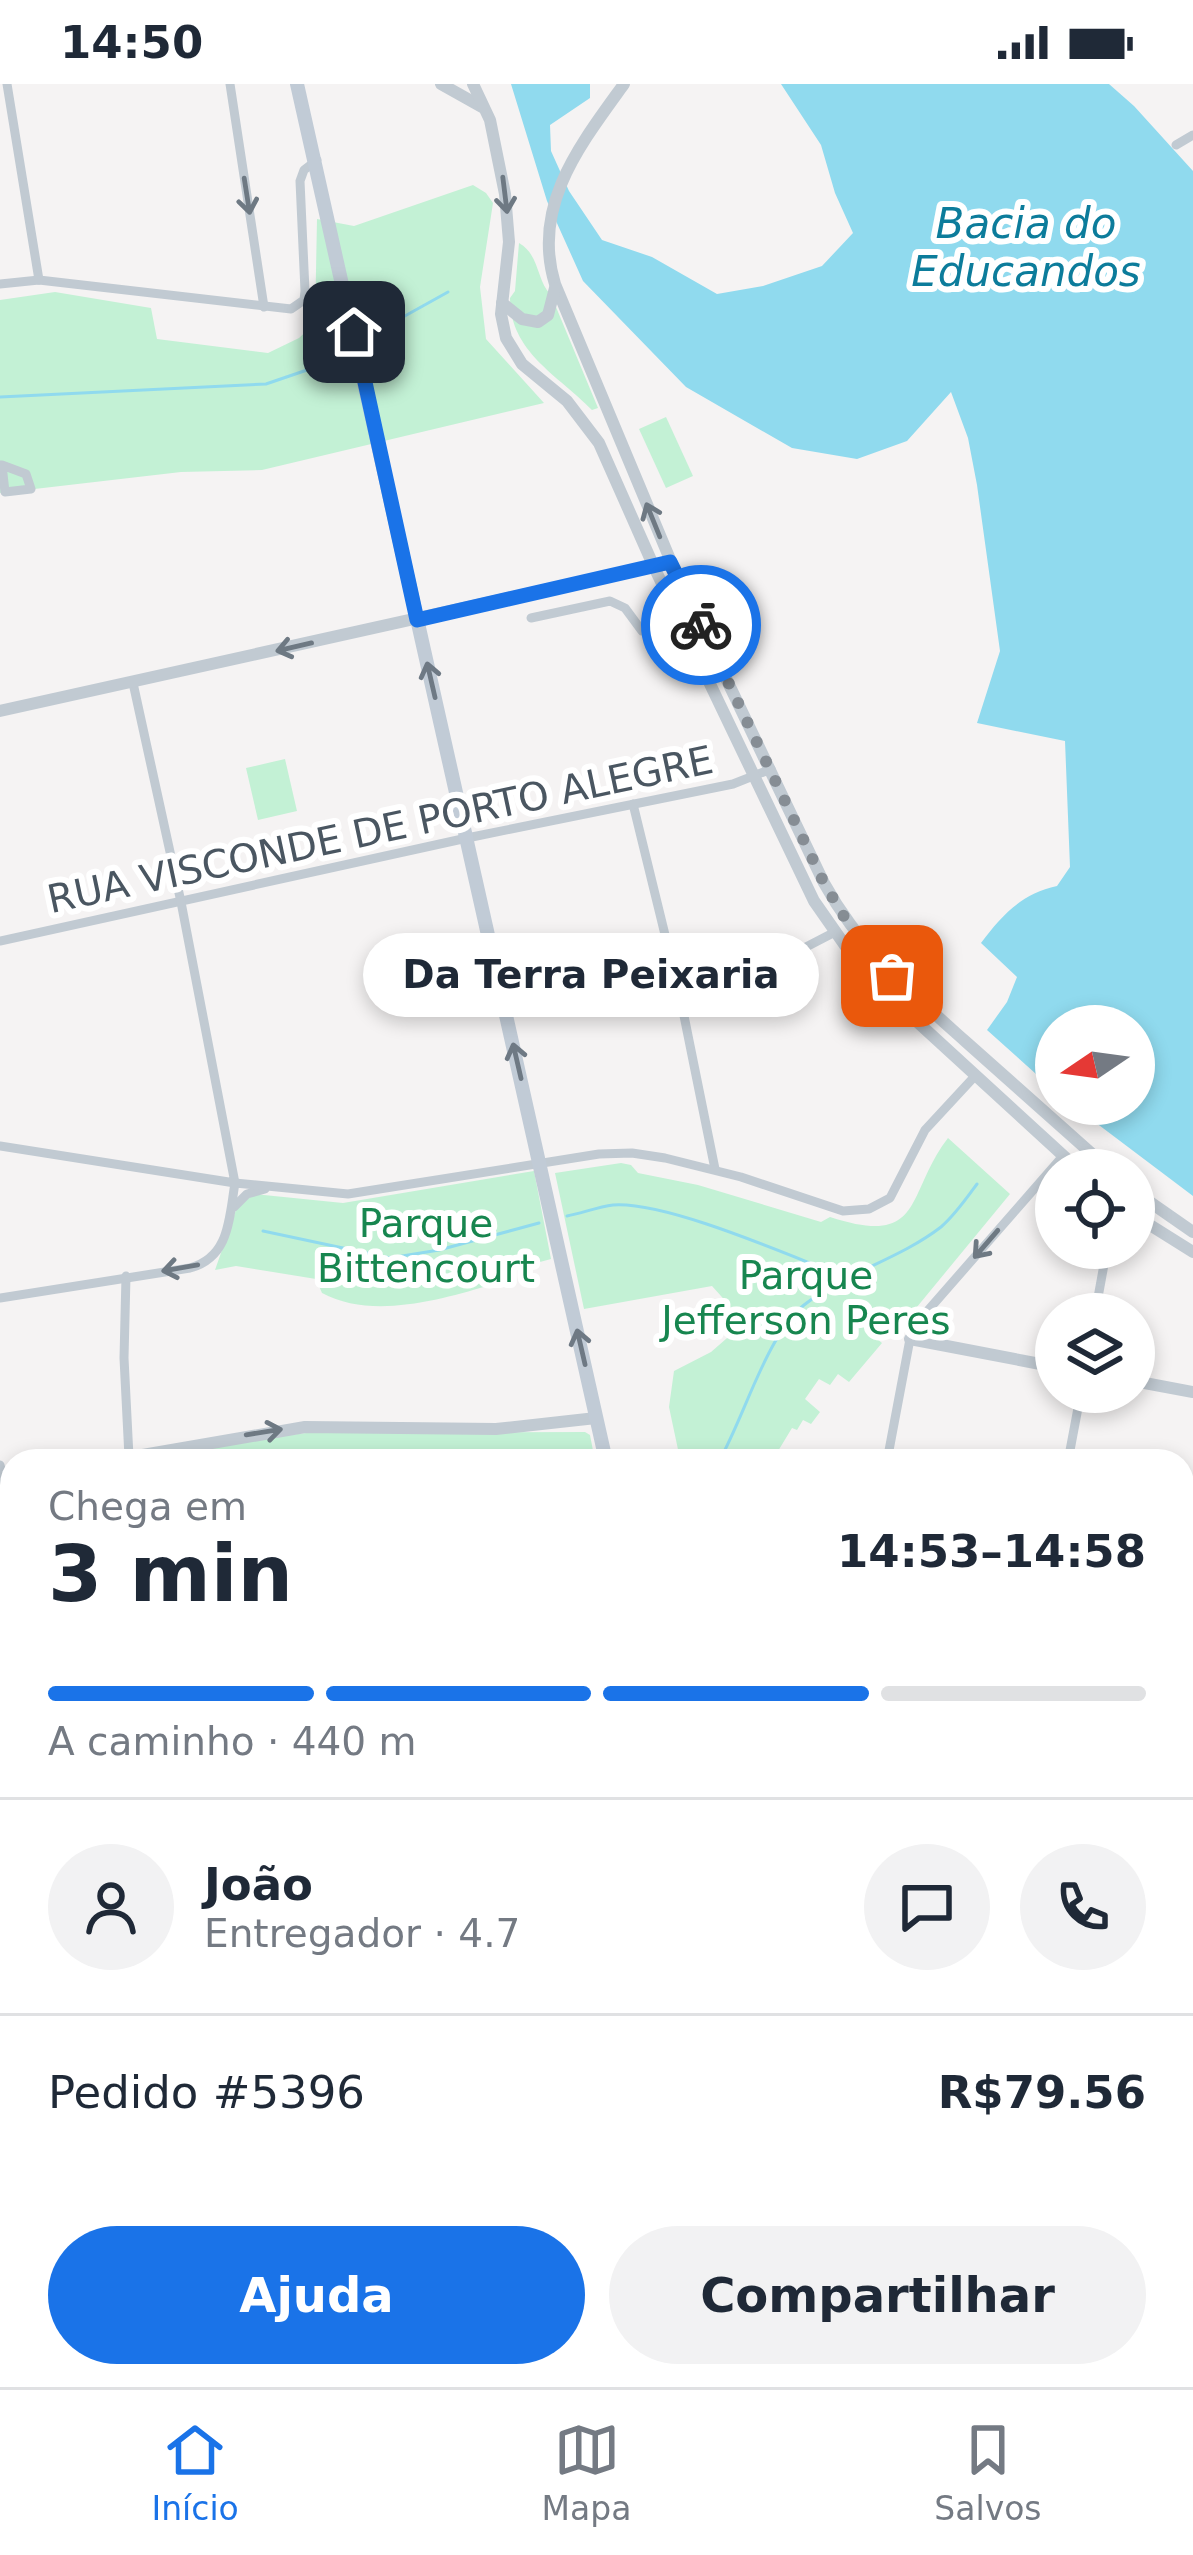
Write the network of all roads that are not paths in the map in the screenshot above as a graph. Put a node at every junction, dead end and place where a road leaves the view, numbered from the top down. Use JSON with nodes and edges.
{"nodes":[{"id":1,"x":7,"y":84,"type":"edge"},
{"id":2,"x":230,"y":84,"type":"edge"},
{"id":3,"x":297,"y":84,"type":"edge"},
{"id":4,"x":441,"y":84,"type":"edge"},
{"id":5,"x":472,"y":84,"type":"edge"},
{"id":6,"x":624,"y":84,"type":"edge"},
{"id":7,"x":485,"y":109,"type":"junction"},
{"id":8,"x":1193,"y":135,"type":"edge"},
{"id":9,"x":1176,"y":145,"type":"dead end"},
{"id":10,"x":317,"y":160,"type":"junction"},
{"id":11,"x":327,"y":207,"type":"junction"},
{"id":12,"x":304,"y":209,"type":"junction"},
{"id":13,"x":39,"y":280,"type":"junction"},
{"id":14,"x":0,"y":284,"type":"edge"},
{"id":15,"x":554,"y":284,"type":"junction"},
{"id":16,"x":502,"y":303,"type":"junction"},
{"id":17,"x":264,"y":308,"type":"junction"},
{"id":18,"x":670,"y":562,"type":"junction"},
{"id":19,"x":654,"y":567,"type":"junction"},
{"id":20,"x":531,"y":617,"type":"dead end"},
{"id":21,"x":678,"y":618,"type":"junction"},
{"id":22,"x":417,"y":620,"type":"junction"},
{"id":23,"x":133,"y":683,"type":"junction"},
{"id":24,"x":0,"y":711,"type":"edge"},
{"id":25,"x":771,"y":770,"type":"junction"},
{"id":26,"x":754,"y":777,"type":"junction"},
{"id":27,"x":633,"y":804,"type":"junction"},
{"id":28,"x":466,"y":838,"type":"junction"},
{"id":29,"x":817,"y":867,"type":"junction"},
{"id":30,"x":801,"y":876,"type":"junction"},
{"id":31,"x":181,"y":902,"type":"junction"},
{"id":32,"x":833,"y":933,"type":"junction"},
{"id":33,"x":0,"y":941,"type":"edge"},
{"id":34,"x":680,"y":996,"type":"junction"},
{"id":35,"x":975,"y":1076,"type":"junction"},
{"id":36,"x":1017,"y":1088,"type":"junction"},
{"id":37,"x":1004,"y":1103,"type":"junction"},
{"id":38,"x":0,"y":1146,"type":"edge"},
{"id":39,"x":1056,"y":1149,"type":"edge"},
{"id":40,"x":1086,"y":1149,"type":"edge"},
{"id":41,"x":540,"y":1164,"type":"junction"},
{"id":42,"x":715,"y":1169,"type":"junction"},
{"id":43,"x":236,"y":1184,"type":"junction"},
{"id":44,"x":270,"y":1188,"type":"junction"},
{"id":45,"x":1035,"y":1189,"type":"edge"},
{"id":46,"x":1155,"y":1206,"type":"edge"},
{"id":47,"x":230,"y":1211,"type":"junction"},
{"id":48,"x":1155,"y":1228,"type":"edge"},
{"id":49,"x":1193,"y":1232,"type":"edge"},
{"id":50,"x":1193,"y":1252,"type":"edge"},
{"id":51,"x":126,"y":1276,"type":"junction"},
{"id":52,"x":0,"y":1298,"type":"edge"},
{"id":53,"x":910,"y":1339,"type":"junction"},
{"id":54,"x":1035,"y":1363,"type":"edge"},
{"id":55,"x":1155,"y":1386,"type":"edge"},
{"id":56,"x":1193,"y":1393,"type":"edge"},
{"id":57,"x":1077,"y":1413,"type":"edge"},
{"id":58,"x":596,"y":1418,"type":"junction"},
{"id":59,"x":128,"y":1449,"type":"edge"},
{"id":60,"x":175,"y":1449,"type":"edge"},
{"id":61,"x":603,"y":1449,"type":"edge"},
{"id":62,"x":889,"y":1449,"type":"edge"},
{"id":63,"x":1070,"y":1449,"type":"edge"}],
"edges":[{"from":1,"to":13,"type":"street"},
{"from":2,"to":17,"type":"street","one_way":true},
{"from":3,"to":10,"type":"main road"},
{"from":4,"to":7,"type":"street"},
{"from":5,"to":7,"type":"street"},
{"from":6,"to":15,"type":"street"},
{"from":7,"to":16,"type":"street","one_way":true},
{"from":8,"to":9,"type":"street"},
{"from":10,"to":11,"type":"main road"},
{"from":10,"to":12,"type":"street"},
{"from":11,"to":12,"type":"street"},
{"from":11,"to":22,"type":"main road"},
{"from":12,"to":17,"type":"street"},
{"from":13,"to":14,"type":"street"},
{"from":13,"to":17,"type":"street"},
{"from":15,"to":16,"type":"street"},
{"from":18,"to":15,"type":"street","one_way":true},
{"from":16,"to":19,"type":"street"},
{"from":18,"to":19,"type":"street"},
{"from":18,"to":25,"type":"street"},
{"from":19,"to":21,"type":"street"},
{"from":19,"to":22,"type":"street"},
{"from":20,"to":21,"type":"street"},
{"from":21,"to":26,"type":"street"},
{"from":22,"to":23,"type":"street","one_way":true},
{"from":28,"to":22,"type":"main road","one_way":true},
{"from":23,"to":24,"type":"street"},
{"from":23,"to":31,"type":"street"},
{"from":25,"to":26,"type":"street","name":"RUA VISCONDE DE PORTO ALEGRE"},
{"from":25,"to":29,"type":"street"},
{"from":26,"to":27,"type":"street","name":"RUA VISCONDE DE PORTO ALEGRE"},
{"from":26,"to":30,"type":"street"},
{"from":27,"to":28,"type":"street","name":"RUA VISCONDE DE PORTO ALEGRE"},
{"from":27,"to":34,"type":"street"},
{"from":28,"to":31,"type":"street","name":"RUA VISCONDE DE PORTO ALEGRE"},
{"from":41,"to":28,"type":"main road","one_way":true},
{"from":29,"to":30,"type":"street"},
{"from":29,"to":36,"type":"street"},
{"from":30,"to":32,"type":"street"},
{"from":31,"to":33,"type":"street","name":"RUA VISCONDE DE PORTO ALEGRE"},
{"from":31,"to":43,"type":"street"},
{"from":32,"to":34,"type":"street"},
{"from":32,"to":35,"type":"street"},
{"from":34,"to":42,"type":"street"},
{"from":35,"to":37,"type":"street"},
{"from":35,"to":42,"type":"street"},
{"from":36,"to":37,"type":"street"},
{"from":36,"to":40,"type":"street"},
{"from":37,"to":39,"type":"street"},
{"from":38,"to":43,"type":"street"},
{"from":41,"to":42,"type":"street"},
{"from":41,"to":44,"type":"street"},
{"from":58,"to":41,"type":"main road","one_way":true},
{"from":43,"to":44,"type":"street"},
{"from":43,"to":47,"type":"street"},
{"from":44,"to":47,"type":"street"},
{"from":45,"to":53,"type":"street","one_way":true},
{"from":46,"to":49,"type":"street"},
{"from":47,"to":51,"type":"street","one_way":true},
{"from":48,"to":50,"type":"street"},
{"from":51,"to":52,"type":"street"},
{"from":51,"to":59,"type":"street"},
{"from":53,"to":54,"type":"street"},
{"from":53,"to":62,"type":"street"},
{"from":55,"to":56,"type":"street"},
{"from":57,"to":63,"type":"street"},
{"from":60,"to":58,"type":"street","one_way":true},
{"from":58,"to":61,"type":"main road"}]}
